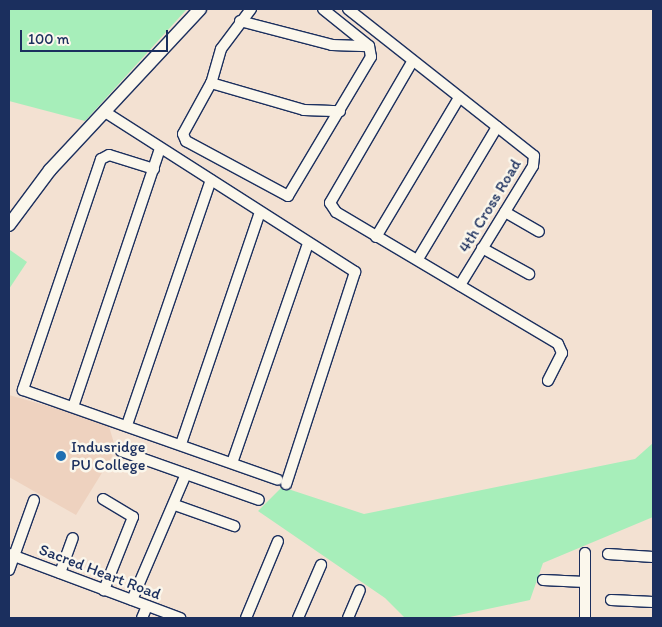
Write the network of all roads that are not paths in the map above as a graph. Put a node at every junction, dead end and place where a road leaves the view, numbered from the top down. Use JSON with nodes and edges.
{"nodes":[{"id":1,"x":200,"y":9,"type":"edge"},
{"id":2,"x":251,"y":9,"type":"edge"},
{"id":3,"x":323,"y":9,"type":"edge"},
{"id":4,"x":348,"y":9,"type":"edge"},
{"id":5,"x":240,"y":22,"type":"junction"},
{"id":6,"x":369,"y":46,"type":"junction"},
{"id":7,"x":412,"y":62,"type":"junction"},
{"id":8,"x":211,"y":83,"type":"junction"},
{"id":9,"x":459,"y":98,"type":"junction"},
{"id":10,"x":340,"y":111,"type":"junction"},
{"id":11,"x":104,"y":112,"type":"junction"},
{"id":12,"x":497,"y":128,"type":"junction"},
{"id":13,"x":160,"y":148,"type":"junction"},
{"id":14,"x":154,"y":169,"type":"junction"},
{"id":15,"x":211,"y":180,"type":"junction"},
{"id":16,"x":260,"y":212,"type":"junction"},
{"id":17,"x":505,"y":212,"type":"junction"},
{"id":18,"x":9,"y":225,"type":"edge"},
{"id":19,"x":539,"y":232,"type":"dead end"},
{"id":20,"x":376,"y":237,"type":"junction"},
{"id":21,"x":308,"y":243,"type":"junction"},
{"id":22,"x":482,"y":248,"type":"junction"},
{"id":23,"x":418,"y":259,"type":"junction"},
{"id":24,"x":529,"y":274,"type":"dead end"},
{"id":25,"x":460,"y":285,"type":"junction"},
{"id":26,"x":548,"y":381,"type":"dead end"},
{"id":27,"x":73,"y":407,"type":"junction"},
{"id":28,"x":126,"y":425,"type":"junction"},
{"id":29,"x":181,"y":444,"type":"junction"},
{"id":30,"x":121,"y":450,"type":"dead end"},
{"id":31,"x":232,"y":463,"type":"junction"},
{"id":32,"x":186,"y":474,"type":"junction"},
{"id":33,"x":103,"y":499,"type":"dead end"},
{"id":34,"x":34,"y":500,"type":"dead end"},
{"id":35,"x":259,"y":500,"type":"dead end"},
{"id":36,"x":175,"y":505,"type":"junction"},
{"id":37,"x":234,"y":526,"type":"dead end"},
{"id":38,"x":73,"y":538,"type":"dead end"},
{"id":39,"x":278,"y":541,"type":"dead end"},
{"id":40,"x":585,"y":552,"type":"dead end"},
{"id":41,"x":608,"y":554,"type":"dead end"},
{"id":42,"x":12,"y":555,"type":"edge"},
{"id":43,"x":653,"y":557,"type":"edge"},
{"id":44,"x":320,"y":565,"type":"dead end"},
{"id":45,"x":9,"y":570,"type":"edge"},
{"id":46,"x":60,"y":573,"type":"junction"},
{"id":47,"x":543,"y":580,"type":"dead end"},
{"id":48,"x":585,"y":582,"type":"junction"},
{"id":49,"x":104,"y":590,"type":"junction"},
{"id":50,"x":360,"y":590,"type":"dead end"},
{"id":51,"x":132,"y":600,"type":"junction"},
{"id":52,"x":611,"y":600,"type":"dead end"},
{"id":53,"x":653,"y":602,"type":"edge"},
{"id":54,"x":147,"y":606,"type":"junction"},
{"id":55,"x":142,"y":618,"type":"edge"},
{"id":56,"x":180,"y":618,"type":"edge"},
{"id":57,"x":246,"y":618,"type":"edge"},
{"id":58,"x":298,"y":618,"type":"edge"},
{"id":59,"x":348,"y":618,"type":"edge"},
{"id":60,"x":585,"y":618,"type":"edge"}],
"edges":[{"from":1,"to":11,"type":"street"},
{"from":2,"to":5,"type":"street"},
{"from":3,"to":6,"type":"street"},
{"from":4,"to":7,"type":"street"},
{"from":5,"to":6,"type":"street"},
{"from":5,"to":8,"type":"street"},
{"from":6,"to":10,"type":"street"},
{"from":7,"to":9,"type":"street"},
{"from":7,"to":20,"type":"street"},
{"from":8,"to":10,"type":"street"},
{"from":8,"to":10,"type":"street"},
{"from":9,"to":12,"type":"street"},
{"from":9,"to":20,"type":"street"},
{"from":11,"to":13,"type":"street"},
{"from":11,"to":18,"type":"street"},
{"from":12,"to":17,"type":"street","name":"4th Cross Road"},
{"from":12,"to":23,"type":"street"},
{"from":13,"to":14,"type":"street"},
{"from":13,"to":15,"type":"street"},
{"from":14,"to":27,"type":"street"},
{"from":14,"to":27,"type":"street"},
{"from":15,"to":16,"type":"street"},
{"from":15,"to":28,"type":"street"},
{"from":16,"to":21,"type":"street"},
{"from":16,"to":29,"type":"street"},
{"from":17,"to":19,"type":"street"},
{"from":17,"to":22,"type":"street","name":"4th Cross Road"},
{"from":20,"to":23,"type":"street"},
{"from":21,"to":31,"type":"street"},
{"from":21,"to":31,"type":"street"},
{"from":22,"to":24,"type":"street"},
{"from":22,"to":25,"type":"street","name":"4th Cross Road"},
{"from":23,"to":25,"type":"street"},
{"from":25,"to":26,"type":"street"},
{"from":27,"to":28,"type":"street"},
{"from":28,"to":29,"type":"street"},
{"from":29,"to":31,"type":"street"},
{"from":30,"to":32,"type":"street"},
{"from":32,"to":35,"type":"street"},
{"from":32,"to":36,"type":"street"},
{"from":33,"to":49,"type":"street"},
{"from":34,"to":42,"type":"street"},
{"from":36,"to":37,"type":"street"},
{"from":36,"to":51,"type":"street"},
{"from":38,"to":46,"type":"street"},
{"from":39,"to":57,"type":"street"},
{"from":40,"to":48,"type":"street"},
{"from":41,"to":43,"type":"street"},
{"from":42,"to":45,"type":"street"},
{"from":42,"to":46,"type":"street","name":"Sacred Heart Road"},
{"from":44,"to":58,"type":"street"},
{"from":46,"to":49,"type":"street","name":"Sacred Heart Road"},
{"from":47,"to":48,"type":"street"},
{"from":48,"to":60,"type":"street"},
{"from":49,"to":51,"type":"street","name":"Sacred Heart Road"},
{"from":50,"to":59,"type":"street"},
{"from":51,"to":54,"type":"street","name":"Sacred Heart Road"},
{"from":52,"to":53,"type":"street"},
{"from":54,"to":55,"type":"street"},
{"from":54,"to":56,"type":"street","name":"Sacred Heart Road"}]}
